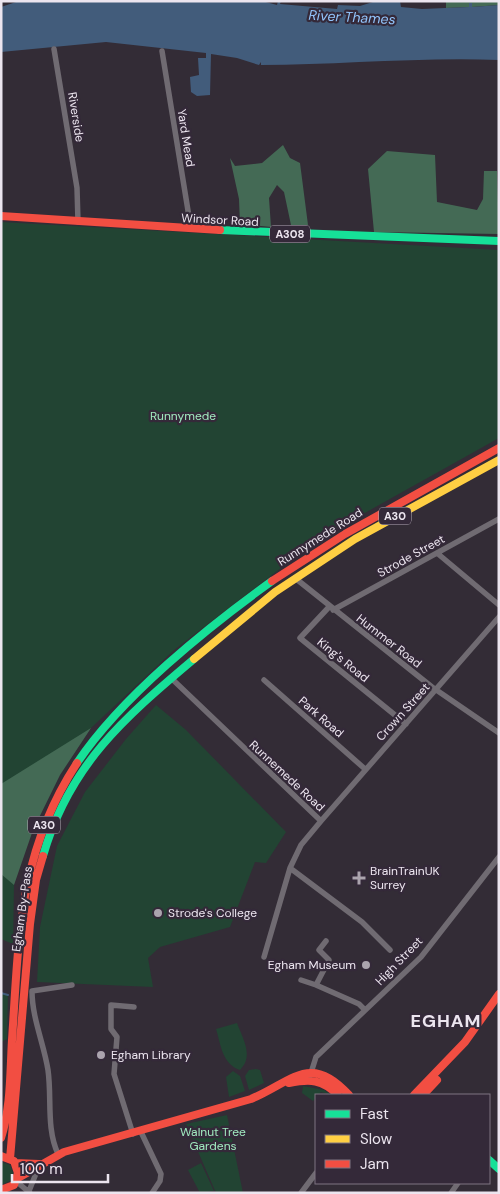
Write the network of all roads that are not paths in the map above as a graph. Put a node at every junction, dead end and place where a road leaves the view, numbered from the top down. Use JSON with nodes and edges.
{"nodes":[{"id":1,"x":54,"y":49,"type":"dead end"},
{"id":2,"x":162,"y":50,"type":"dead end"},
{"id":3,"x":1,"y":216,"type":"edge"},
{"id":4,"x":78,"y":222,"type":"junction"},
{"id":5,"x":191,"y":229,"type":"junction"},
{"id":6,"x":499,"y":241,"type":"edge"},
{"id":7,"x":499,"y":448,"type":"edge"},
{"id":8,"x":499,"y":460,"type":"edge"},
{"id":9,"x":499,"y":520,"type":"edge"},
{"id":10,"x":437,"y":553,"type":"junction"},
{"id":11,"x":295,"y":578,"type":"junction"},
{"id":12,"x":499,"y":605,"type":"edge"},
{"id":13,"x":331,"y":608,"type":"junction"},
{"id":14,"x":499,"y":617,"type":"edge"},
{"id":15,"x":167,"y":666,"type":"joint"},
{"id":16,"x":171,"y":678,"type":"junction"},
{"id":17,"x":264,"y":680,"type":"dead end"},
{"id":18,"x":436,"y":690,"type":"junction"},
{"id":19,"x":406,"y":724,"type":"junction"},
{"id":20,"x":499,"y":733,"type":"edge"},
{"id":21,"x":365,"y":769,"type":"junction"},
{"id":22,"x":321,"y":821,"type":"junction"},
{"id":23,"x":499,"y":857,"type":"edge"},
{"id":24,"x":290,"y":868,"type":"junction"},
{"id":25,"x":326,"y":941,"type":"dead end"},
{"id":26,"x":390,"y":950,"type":"dead end"},
{"id":27,"x":264,"y":957,"type":"dead end"},
{"id":28,"x":301,"y":980,"type":"dead end"},
{"id":29,"x":72,"y":985,"type":"dead end"},
{"id":30,"x":316,"y":985,"type":"junction"},
{"id":31,"x":499,"y":994,"type":"edge"},
{"id":32,"x":499,"y":1002,"type":"edge"},
{"id":33,"x":134,"y":1007,"type":"dead end"},
{"id":34,"x":365,"y":1010,"type":"junction"},
{"id":35,"x":310,"y":1076,"type":"junction"},
{"id":36,"x":337,"y":1094,"type":"edge"},
{"id":37,"x":348,"y":1094,"type":"edge"},
{"id":38,"x":420,"y":1094,"type":"edge"},
{"id":39,"x":137,"y":1133,"type":"junction"},
{"id":40,"x":1,"y":1138,"type":"edge"},
{"id":41,"x":58,"y":1154,"type":"junction"},
{"id":42,"x":1,"y":1156,"type":"edge"},
{"id":43,"x":13,"y":1161,"type":"junction"},
{"id":44,"x":39,"y":1164,"type":"junction"},
{"id":45,"x":315,"y":1174,"type":"edge"},
{"id":46,"x":11,"y":1186,"type":"edge"},
{"id":47,"x":28,"y":1191,"type":"edge"},
{"id":48,"x":152,"y":1193,"type":"edge"},
{"id":49,"x":301,"y":1193,"type":"edge"}],
"edges":[{"from":1,"to":4,"type":"street","name":"Riverside"},
{"from":2,"to":5,"type":"street","name":"Yard Mead"},
{"from":3,"to":4,"type":"main road","name":"Windsor Road","number":"A308"},
{"from":4,"to":5,"type":"main road","name":"Windsor Road","number":"A308"},
{"from":5,"to":6,"type":"main road","name":"Windsor Road","number":"A308"},
{"from":7,"to":15,"type":"main road","name":"Runnymede Road","number":"A30"},
{"from":8,"to":11,"type":"main road","name":"Runnymede Road","number":"A30"},
{"from":9,"to":10,"type":"street","name":"Strode Street"},
{"from":10,"to":12,"type":"street"},
{"from":10,"to":13,"type":"street","name":"Strode Street"},
{"from":11,"to":13,"type":"street","name":"Hummer Road"},
{"from":11,"to":16,"type":"main road","name":"Runnymede Road","number":"A30"},
{"from":13,"to":18,"type":"street","name":"Hummer Road"},
{"from":13,"to":19,"type":"street","name":"King's Road"},
{"from":14,"to":18,"type":"street","name":"Crown Street"},
{"from":15,"to":40,"type":"main road","name":"Egham By-Pass","number":"A30"},
{"from":16,"to":22,"type":"street","name":"Runnemede Road"},
{"from":16,"to":43,"type":"main road","name":"Egham By-Pass","number":"A30"},
{"from":17,"to":21,"type":"street","name":"Park Road"},
{"from":18,"to":19,"type":"street","name":"Crown Street"},
{"from":18,"to":20,"type":"street","name":"Hummer Road"},
{"from":19,"to":21,"type":"street","name":"Crown Street"},
{"from":21,"to":22,"type":"street","name":"Crown Street"},
{"from":22,"to":24,"type":"street","name":"Runnemede Road"},
{"from":23,"to":34,"type":"street","name":"High Street"},
{"from":24,"to":26,"type":"street"},
{"from":24,"to":27,"type":"street","name":"Runnemede Road"},
{"from":25,"to":30,"type":"street"},
{"from":28,"to":30,"type":"street"},
{"from":29,"to":41,"type":"street"},
{"from":30,"to":34,"type":"street"},
{"from":31,"to":38,"type":"main road"},
{"from":32,"to":38,"type":"main road"},
{"from":33,"to":39,"type":"street"},
{"from":34,"to":35,"type":"street","name":"High Street"},
{"from":35,"to":36,"type":"main road"},
{"from":35,"to":37,"type":"main road"},
{"from":35,"to":39,"type":"main road"},
{"from":39,"to":41,"type":"main road"},
{"from":39,"to":48,"type":"street"},
{"from":41,"to":44,"type":"main road"},
{"from":42,"to":43,"type":"main road"},
{"from":43,"to":44,"type":"main road"},
{"from":43,"to":46,"type":"main road","name":"Egham By-Pass"},
{"from":44,"to":46,"type":"main road"},
{"from":44,"to":47,"type":"street"},
{"from":45,"to":49,"type":"street"},
{"from":46,"to":47,"type":"street"}]}
